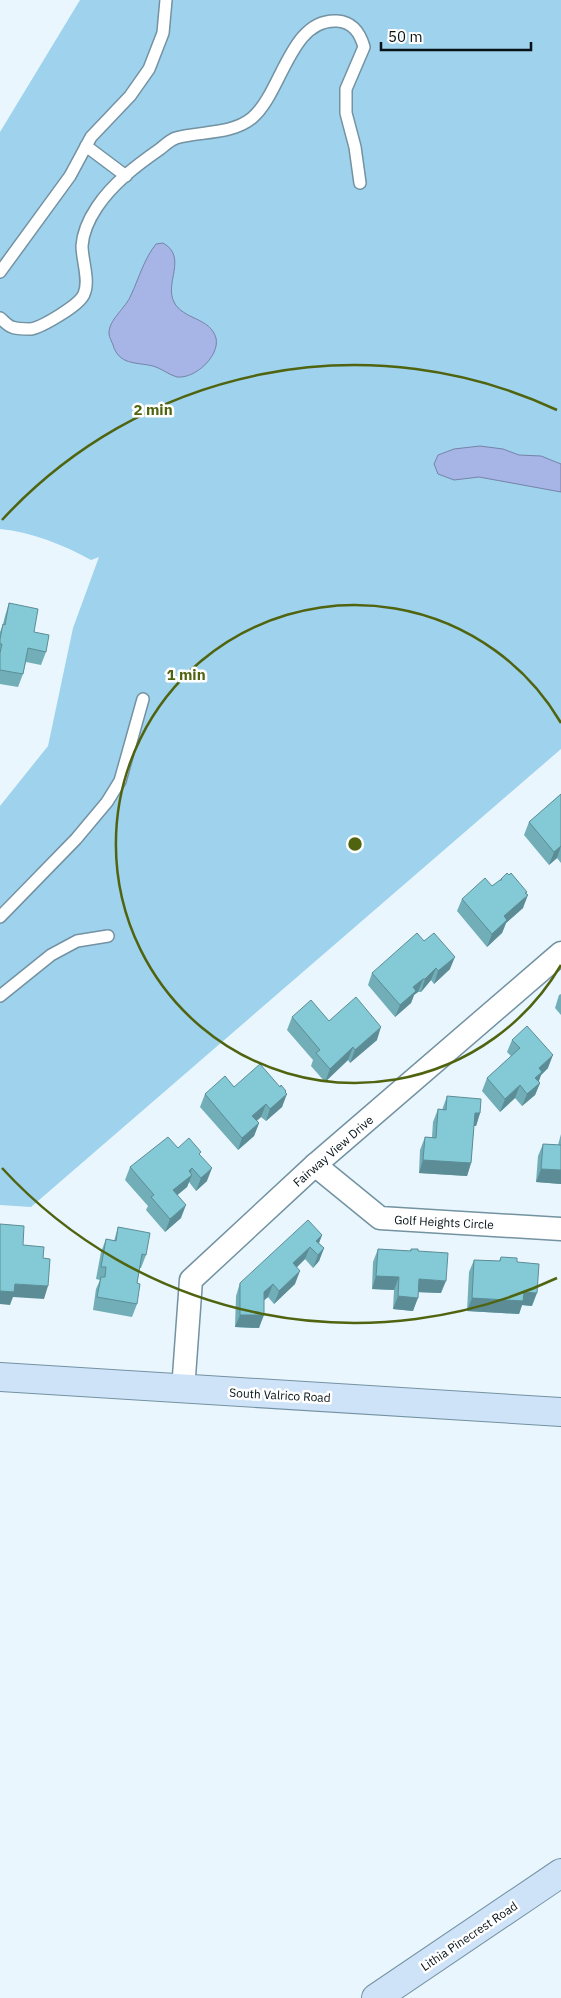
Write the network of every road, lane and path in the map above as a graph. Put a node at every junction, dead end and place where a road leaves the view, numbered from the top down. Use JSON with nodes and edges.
{"nodes":[{"id":1,"x":166,"y":0,"type":"edge"},
{"id":2,"x":86,"y":146,"type":"junction"},
{"id":3,"x":126,"y":176,"type":"junction"},
{"id":4,"x":360,"y":183,"type":"dead end"},
{"id":5,"x":0,"y":272,"type":"edge"},
{"id":6,"x":0,"y":318,"type":"edge"},
{"id":7,"x":143,"y":699,"type":"dead end"},
{"id":8,"x":0,"y":918,"type":"edge"},
{"id":9,"x":108,"y":936,"type":"dead end"},
{"id":10,"x":561,"y":953,"type":"edge"},
{"id":11,"x":0,"y":996,"type":"edge"},
{"id":12,"x":315,"y":1165,"type":"junction"},
{"id":13,"x":561,"y":1229,"type":"edge"},
{"id":14,"x":0,"y":1377,"type":"edge"},
{"id":15,"x":183,"y":1390,"type":"junction"},
{"id":16,"x":561,"y":1412,"type":"edge"},
{"id":17,"x":561,"y":1873,"type":"edge"},
{"id":18,"x":376,"y":1998,"type":"edge"}],
"edges":[{"from":1,"to":2,"type":"lane"},
{"from":2,"to":3,"type":"lane"},
{"from":2,"to":5,"type":"lane"},
{"from":3,"to":4,"type":"lane"},
{"from":3,"to":6,"type":"lane"},
{"from":7,"to":8,"type":"lane"},
{"from":9,"to":11,"type":"lane"},
{"from":10,"to":12,"type":"street","name":"Fairway View Drive"},
{"from":12,"to":13,"type":"street","name":"Golf Heights Circle"},
{"from":12,"to":15,"type":"street","name":"Fairway View Drive"},
{"from":14,"to":15,"type":"street","name":"South Valrico Road"},
{"from":15,"to":16,"type":"street","name":"South Valrico Road"},
{"from":17,"to":18,"type":"street","name":"Lithia Pinecrest Road"}]}
